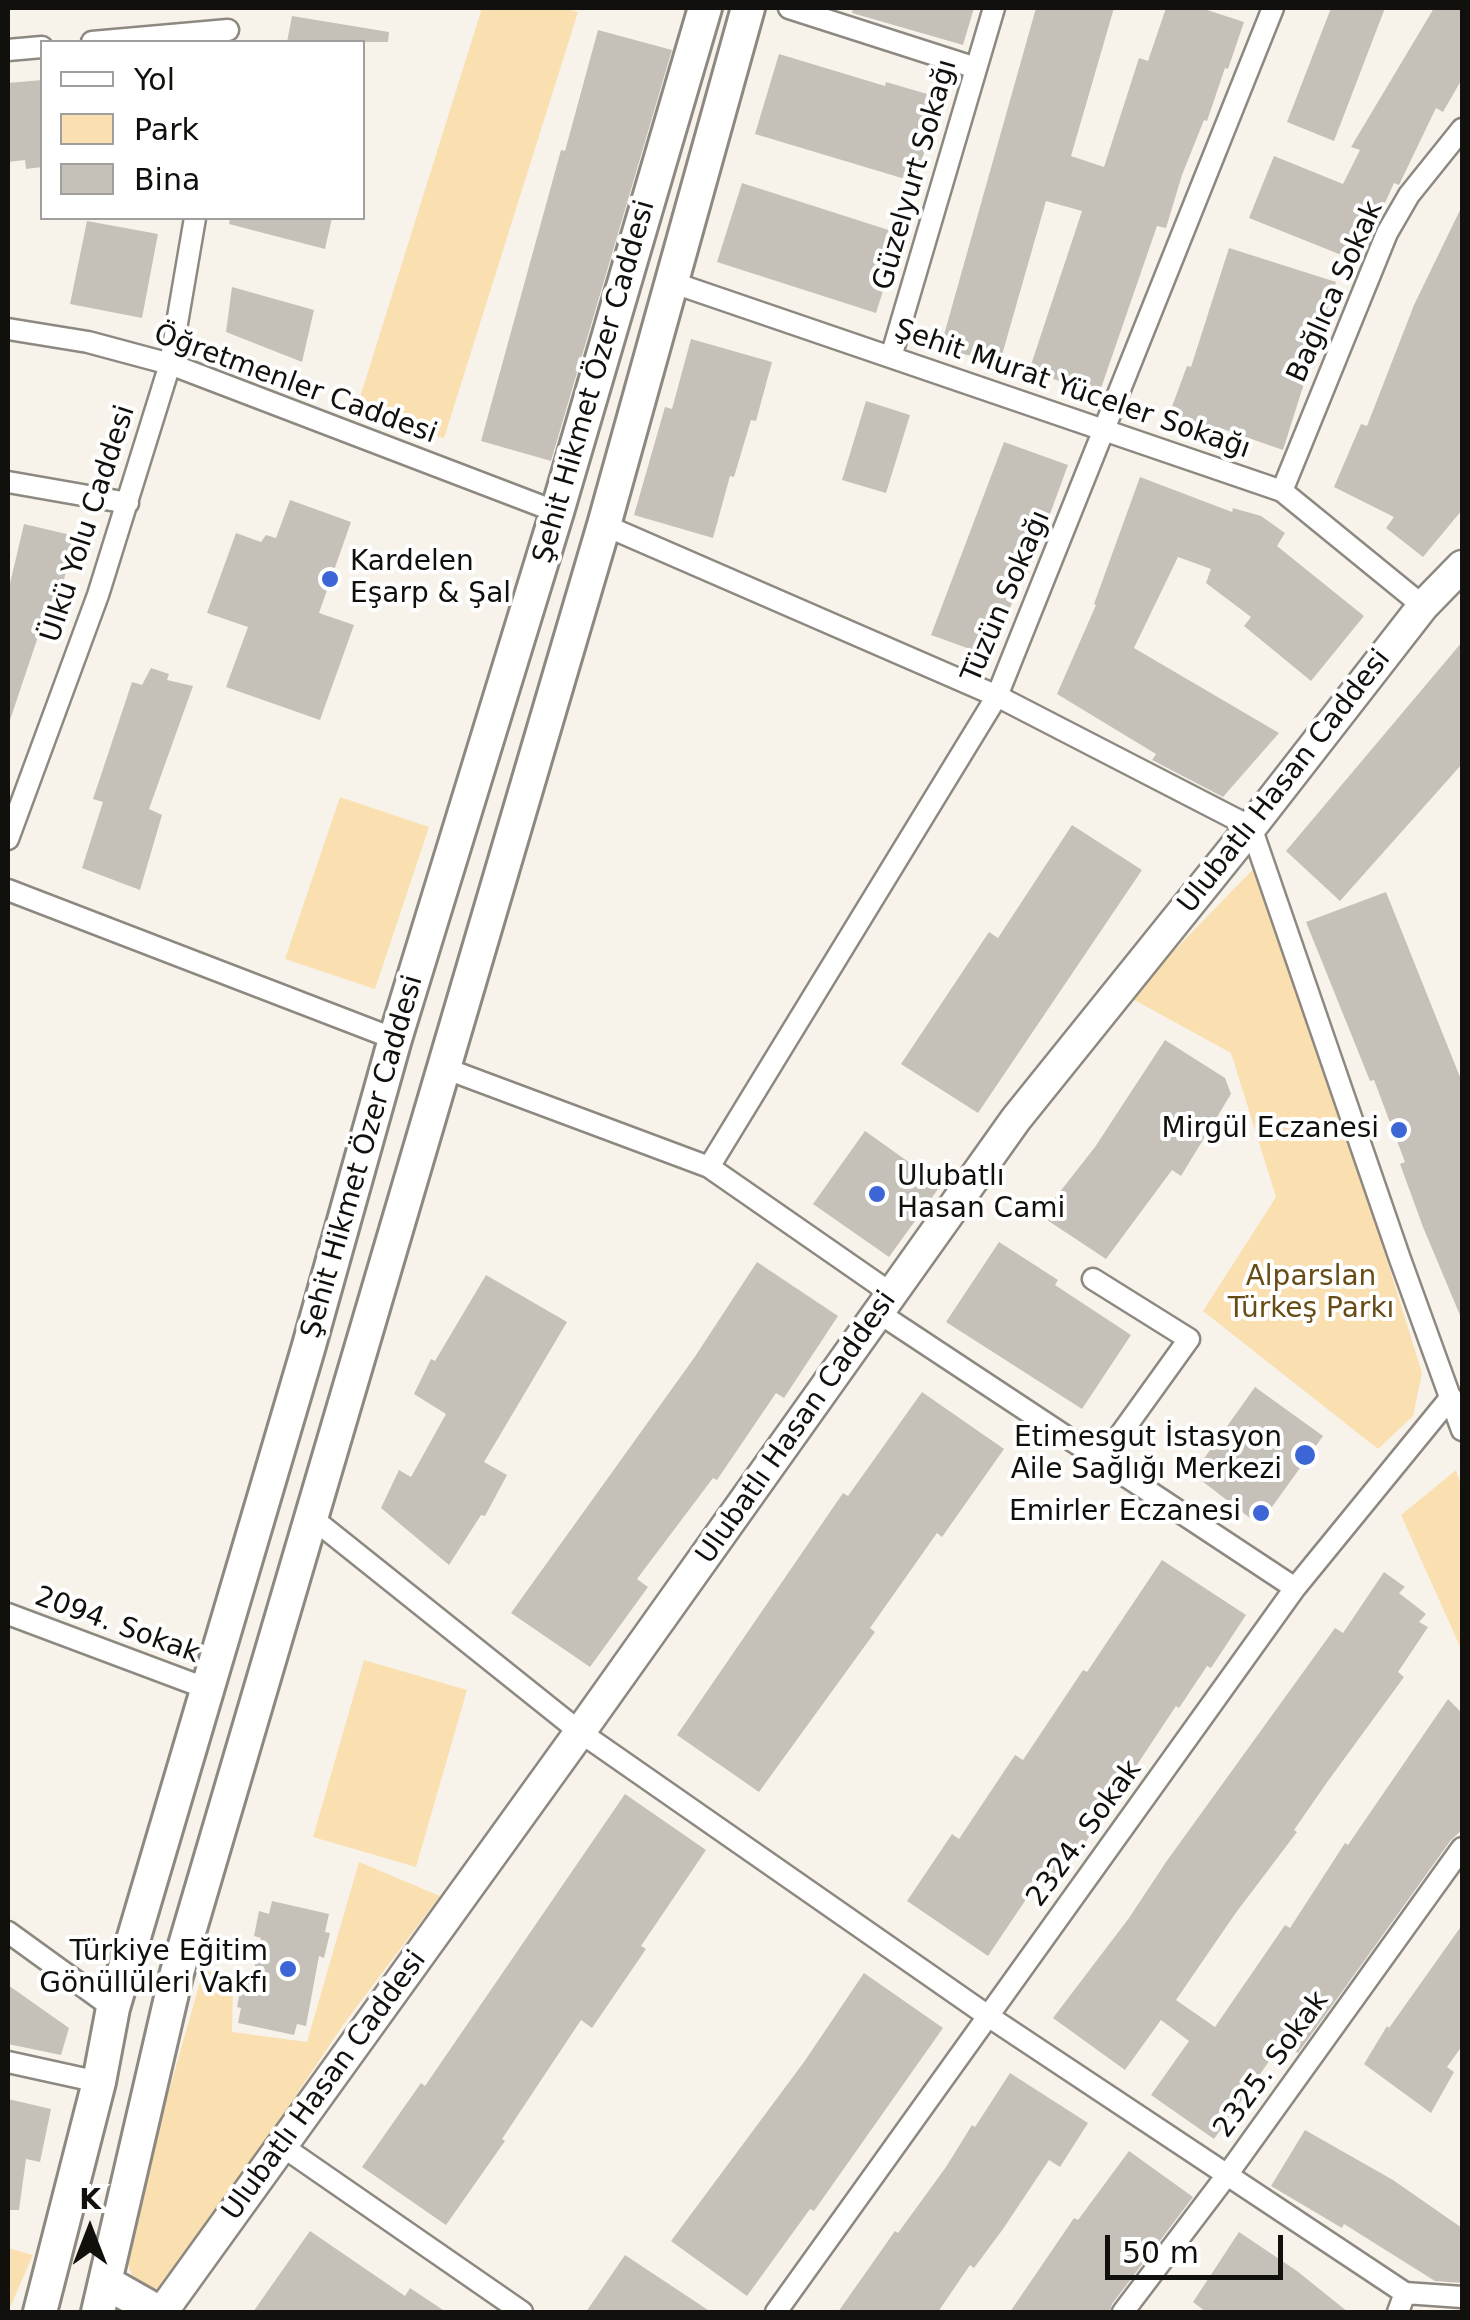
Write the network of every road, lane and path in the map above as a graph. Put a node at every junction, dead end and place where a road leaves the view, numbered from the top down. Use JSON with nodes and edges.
{"nodes":[{"id":1,"x":232,"y":8,"type":"edge"},
{"id":2,"x":704,"y":8,"type":"edge"},
{"id":3,"x":748,"y":8,"type":"edge"},
{"id":4,"x":789,"y":8,"type":"edge"},
{"id":5,"x":994,"y":8,"type":"edge"},
{"id":6,"x":1273,"y":8,"type":"edge"},
{"id":7,"x":227,"y":36,"type":"edge"},
{"id":8,"x":137,"y":40,"type":"edge"},
{"id":9,"x":40,"y":47,"type":"edge"},
{"id":10,"x":8,"y":50,"type":"edge"},
{"id":11,"x":976,"y":68,"type":"junction"},
{"id":12,"x":1462,"y":129,"type":"edge"},
{"id":13,"x":195,"y":220,"type":"edge"},
{"id":14,"x":671,"y":282,"type":"junction"},
{"id":15,"x":8,"y":329,"type":"edge"},
{"id":16,"x":891,"y":358,"type":"junction"},
{"id":17,"x":170,"y":364,"type":"junction"},
{"id":18,"x":1106,"y":431,"type":"junction"},
{"id":19,"x":8,"y":482,"type":"edge"},
{"id":20,"x":1282,"y":491,"type":"junction"},
{"id":21,"x":128,"y":503,"type":"junction"},
{"id":22,"x":558,"y":512,"type":"junction"},
{"id":23,"x":604,"y":525,"type":"junction"},
{"id":24,"x":1462,"y":566,"type":"edge"},
{"id":25,"x":1423,"y":606,"type":"junction"},
{"id":26,"x":997,"y":696,"type":"junction"},
{"id":27,"x":1251,"y":827,"type":"junction"},
{"id":28,"x":8,"y":839,"type":"edge"},
{"id":29,"x":8,"y":890,"type":"edge"},
{"id":30,"x":394,"y":1039,"type":"junction"},
{"id":31,"x":444,"y":1068,"type":"junction"},
{"id":32,"x":709,"y":1167,"type":"junction"},
{"id":33,"x":1093,"y":1279,"type":"dead end"},
{"id":34,"x":886,"y":1304,"type":"junction"},
{"id":35,"x":1450,"y":1398,"type":"junction"},
{"id":36,"x":1462,"y":1430,"type":"edge"},
{"id":37,"x":1102,"y":1460,"type":"junction"},
{"id":38,"x":311,"y":1517,"type":"junction"},
{"id":39,"x":1296,"y":1588,"type":"junction"},
{"id":40,"x":8,"y":1614,"type":"edge"},
{"id":41,"x":208,"y":1689,"type":"junction"},
{"id":42,"x":580,"y":1732,"type":"junction"},
{"id":43,"x":1462,"y":1848,"type":"edge"},
{"id":44,"x":8,"y":1932,"type":"edge"},
{"id":45,"x":113,"y":2008,"type":"junction"},
{"id":46,"x":988,"y":2016,"type":"junction"},
{"id":47,"x":8,"y":2062,"type":"edge"},
{"id":48,"x":99,"y":2082,"type":"junction"},
{"id":49,"x":282,"y":2146,"type":"junction"},
{"id":50,"x":1227,"y":2175,"type":"junction"},
{"id":51,"x":101,"y":2297,"type":"edge"},
{"id":52,"x":1462,"y":2297,"type":"edge"},
{"id":53,"x":1402,"y":2303,"type":"edge"},
{"id":54,"x":40,"y":2312,"type":"edge"},
{"id":55,"x":160,"y":2312,"type":"edge"},
{"id":56,"x":522,"y":2312,"type":"edge"},
{"id":57,"x":776,"y":2312,"type":"edge"},
{"id":58,"x":1123,"y":2312,"type":"edge"}],
"edges":[{"from":1,"to":7,"type":"street"},
{"from":2,"to":22,"type":"main road","name":"Şehit Hikmet Özer Caddesi"},
{"from":3,"to":14,"type":"main road","name":"Şehit Hikmet Özer Caddesi"},
{"from":4,"to":11,"type":"street"},
{"from":5,"to":11,"type":"street","name":"Güzelyurt Sokağı"},
{"from":6,"to":18,"type":"street","name":"Tüzün Sokağı"},
{"from":7,"to":8,"type":"street"},
{"from":9,"to":10,"type":"street"},
{"from":11,"to":16,"type":"street","name":"Güzelyurt Sokağı"},
{"from":12,"to":20,"type":"street","name":"Bağlıca Sokak"},
{"from":13,"to":17,"type":"street","name":"Ülkü Yolu Caddesi"},
{"from":14,"to":16,"type":"street","name":"Şehit Murat Yüceler Sokağı"},
{"from":14,"to":23,"type":"main road","name":"Şehit Hikmet Özer Caddesi"},
{"from":15,"to":17,"type":"street","name":"Öğretmenler Caddesi"},
{"from":16,"to":18,"type":"street","name":"Şehit Murat Yüceler Sokağı"},
{"from":17,"to":21,"type":"street","name":"Ülkü Yolu Caddesi"},
{"from":17,"to":22,"type":"street","name":"Öğretmenler Caddesi"},
{"from":18,"to":20,"type":"street","name":"Şehit Murat Yüceler Sokağı"},
{"from":18,"to":26,"type":"street","name":"Tüzün Sokağı"},
{"from":19,"to":21,"type":"street"},
{"from":20,"to":25,"type":"street","name":"Şehit Murat Yüceler Sokağı"},
{"from":21,"to":28,"type":"street","name":"Ülkü Yolu Caddesi"},
{"from":22,"to":23,"type":"main road"},
{"from":22,"to":30,"type":"main road","name":"Şehit Hikmet Özer Caddesi"},
{"from":23,"to":26,"type":"street"},
{"from":23,"to":31,"type":"main road","name":"Şehit Hikmet Özer Caddesi"},
{"from":24,"to":25,"type":"street","name":"Ulubatlı Hasan Caddesi"},
{"from":25,"to":27,"type":"street","name":"Ulubatlı Hasan Caddesi"},
{"from":26,"to":27,"type":"street"},
{"from":26,"to":32,"type":"street","name":"Tüzün Sokağı"},
{"from":27,"to":34,"type":"street","name":"Ulubatlı Hasan Caddesi"},
{"from":27,"to":35,"type":"street"},
{"from":29,"to":30,"type":"street"},
{"from":30,"to":41,"type":"main road","name":"Şehit Hikmet Özer Caddesi"},
{"from":31,"to":32,"type":"street"},
{"from":31,"to":38,"type":"main road","name":"Şehit Hikmet Özer Caddesi"},
{"from":32,"to":34,"type":"street"},
{"from":33,"to":37,"type":"street"},
{"from":34,"to":37,"type":"street"},
{"from":34,"to":42,"type":"street","name":"Ulubatlı Hasan Caddesi"},
{"from":35,"to":36,"type":"street"},
{"from":35,"to":39,"type":"street","name":"2324. Sokak"},
{"from":37,"to":39,"type":"street"},
{"from":38,"to":42,"type":"street"},
{"from":38,"to":51,"type":"main road","name":"Şehit Hikmet Özer Caddesi"},
{"from":39,"to":46,"type":"street","name":"2324. Sokak"},
{"from":40,"to":41,"type":"street","name":"2094. Sokak"},
{"from":41,"to":45,"type":"main road","name":"Şehit Hikmet Özer Caddesi"},
{"from":42,"to":46,"type":"street"},
{"from":42,"to":49,"type":"street","name":"Ulubatlı Hasan Caddesi"},
{"from":43,"to":50,"type":"street","name":"2325. Sokak"},
{"from":44,"to":45,"type":"street"},
{"from":45,"to":48,"type":"main road","name":"Şehit Hikmet Özer Caddesi"},
{"from":46,"to":50,"type":"street"},
{"from":46,"to":57,"type":"street","name":"2324. Sokak"},
{"from":47,"to":48,"type":"street"},
{"from":48,"to":54,"type":"main road","name":"Şehit Hikmet Özer Caddesi"},
{"from":49,"to":55,"type":"street","name":"Ulubatlı Hasan Caddesi"},
{"from":49,"to":56,"type":"street"},
{"from":50,"to":53,"type":"street"},
{"from":50,"to":58,"type":"street","name":"2325. Sokak"},
{"from":51,"to":55,"type":"main road"},
{"from":52,"to":53,"type":"street"}]}
